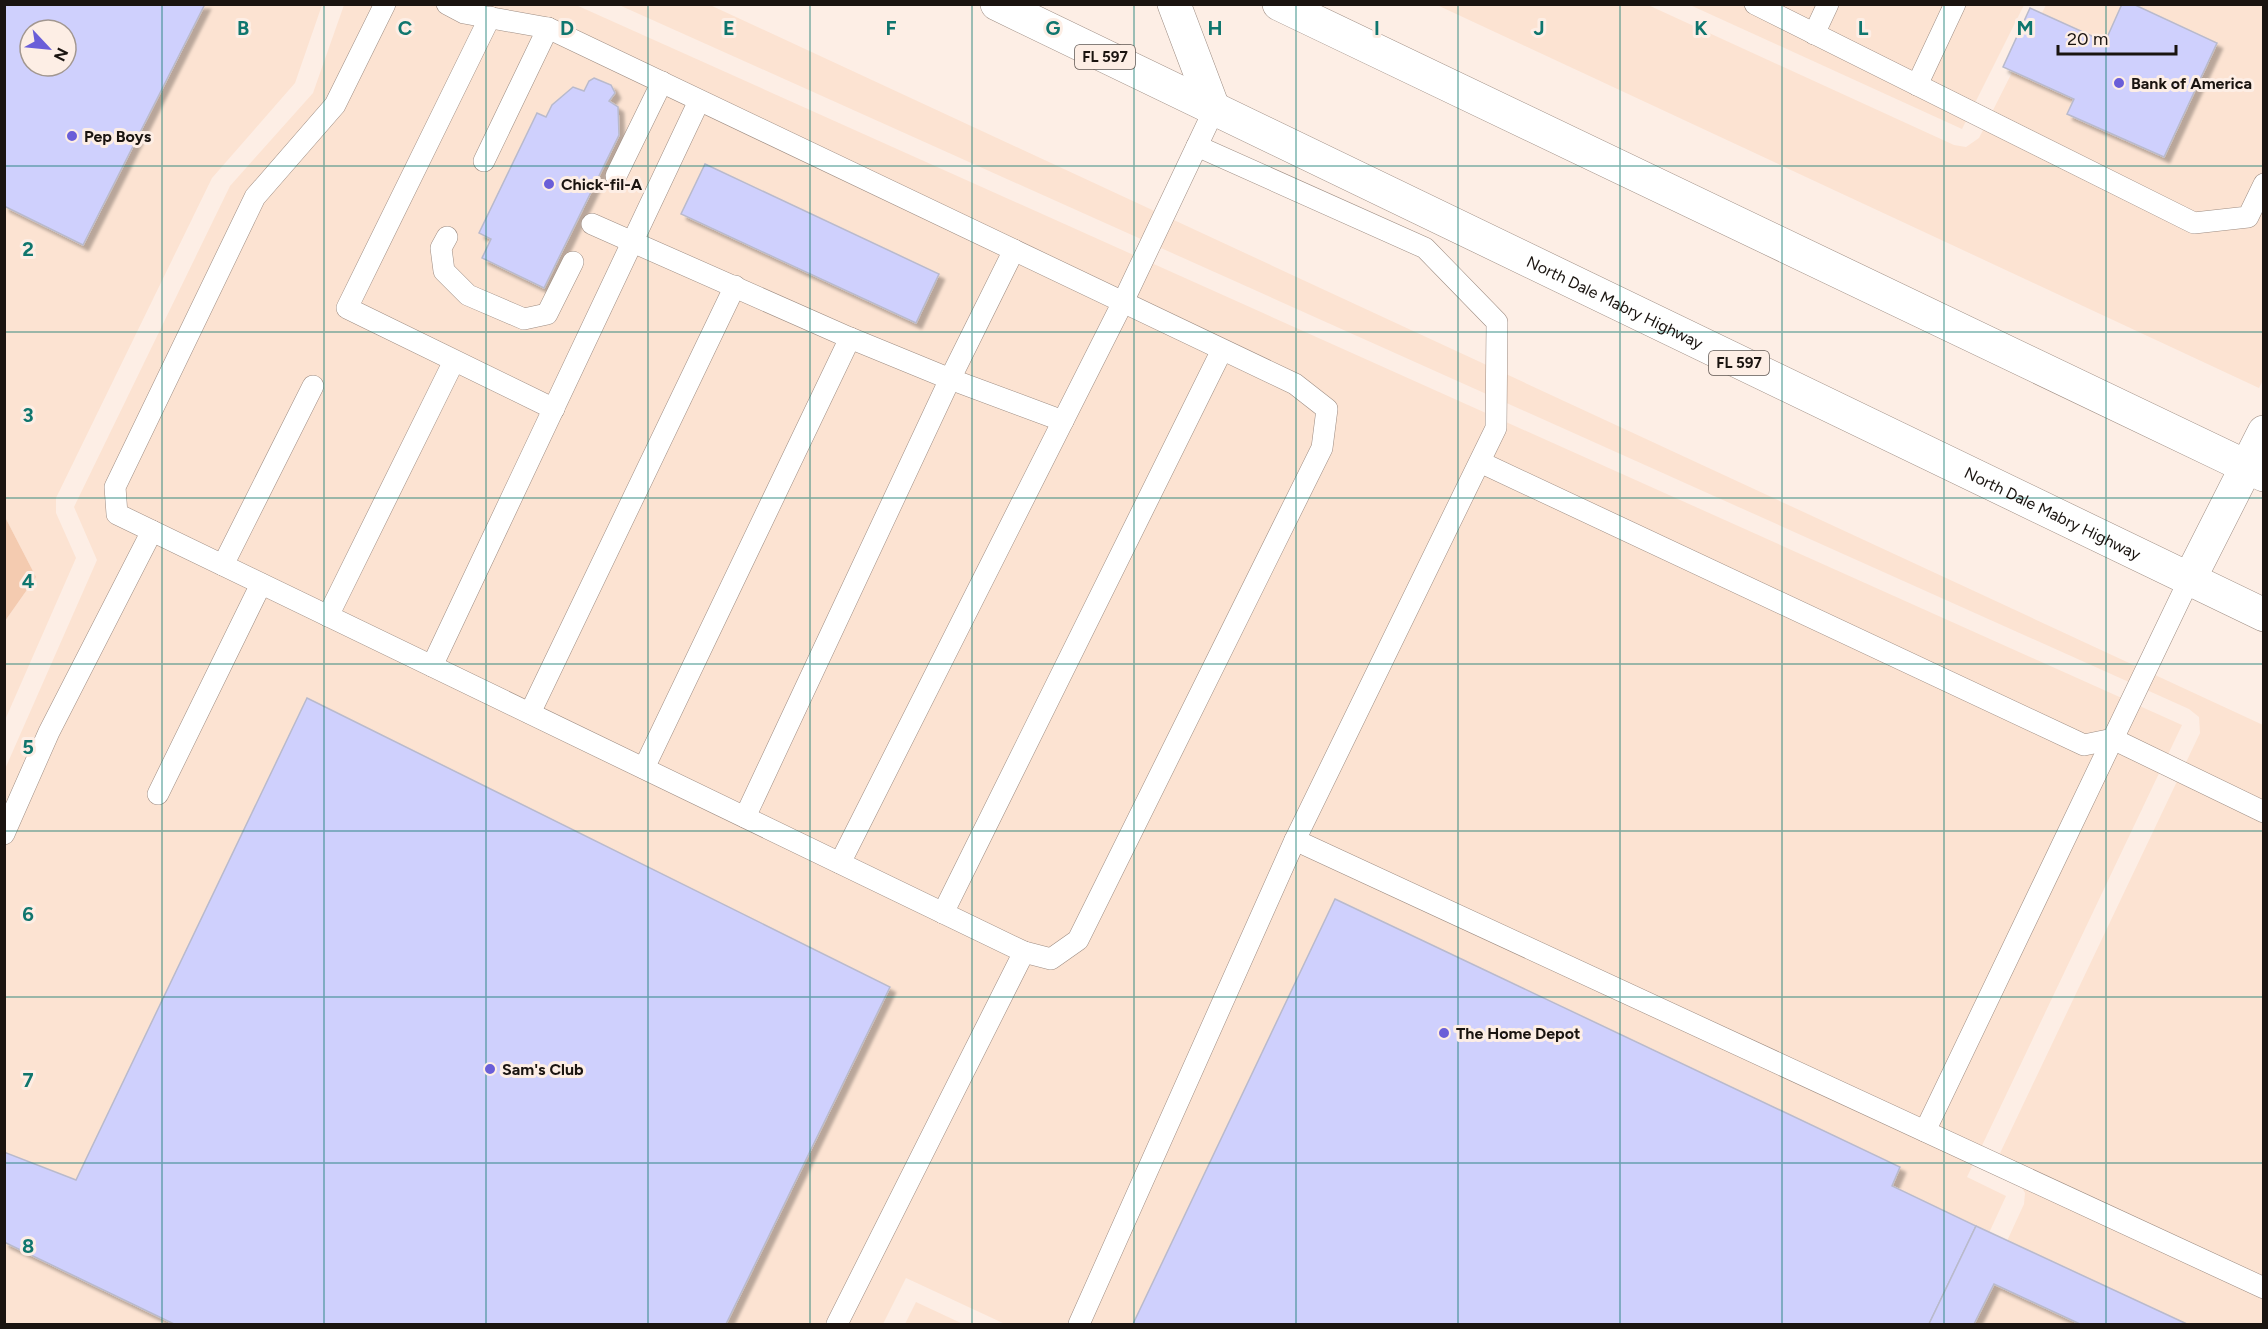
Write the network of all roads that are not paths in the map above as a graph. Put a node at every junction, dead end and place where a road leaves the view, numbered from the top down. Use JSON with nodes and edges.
{"nodes":[{"id":1,"x":385,"y":4,"type":"edge"},
{"id":2,"x":447,"y":4,"type":"edge"},
{"id":3,"x":997,"y":4,"type":"edge"},
{"id":4,"x":1174,"y":4,"type":"edge"},
{"id":5,"x":1279,"y":4,"type":"edge"},
{"id":6,"x":1755,"y":4,"type":"edge"},
{"id":7,"x":1828,"y":4,"type":"edge"},
{"id":8,"x":1955,"y":4,"type":"edge"},
{"id":9,"x":1315,"y":12,"type":"edge"},
{"id":10,"x":490,"y":17,"type":"junction"},
{"id":11,"x":548,"y":28,"type":"junction"},
{"id":12,"x":1814,"y":34,"type":"junction"},
{"id":13,"x":662,"y":82,"type":"junction"},
{"id":14,"x":1917,"y":85,"type":"junction"},
{"id":15,"x":699,"y":101,"type":"junction"},
{"id":16,"x":1214,"y":110,"type":"junction"},
{"id":17,"x":1197,"y":146,"type":"junction"},
{"id":18,"x":483,"y":161,"type":"dead end"},
{"id":19,"x":616,"y":176,"type":"dead end"},
{"id":20,"x":2264,"y":184,"type":"edge"},
{"id":21,"x":592,"y":224,"type":"dead end"},
{"id":22,"x":447,"y":237,"type":"dead end"},
{"id":23,"x":633,"y":241,"type":"junction"},
{"id":24,"x":1014,"y":250,"type":"junction"},
{"id":25,"x":573,"y":262,"type":"dead end"},
{"id":26,"x":735,"y":286,"type":"junction"},
{"id":27,"x":1123,"y":302,"type":"junction"},
{"id":28,"x":850,"y":338,"type":"junction"},
{"id":29,"x":1222,"y":350,"type":"junction"},
{"id":30,"x":454,"y":361,"type":"junction"},
{"id":31,"x":950,"y":379,"type":"junction"},
{"id":32,"x":314,"y":386,"type":"dead end"},
{"id":33,"x":554,"y":409,"type":"junction"},
{"id":34,"x":1063,"y":421,"type":"junction"},
{"id":35,"x":2264,"y":432,"type":"edge"},
{"id":36,"x":1480,"y":462,"type":"junction"},
{"id":37,"x":2255,"y":471,"type":"edge"},
{"id":38,"x":152,"y":531,"type":"junction"},
{"id":39,"x":223,"y":565,"type":"junction"},
{"id":40,"x":2189,"y":580,"type":"junction"},
{"id":41,"x":261,"y":584,"type":"junction"},
{"id":42,"x":2264,"y":615,"type":"edge"},
{"id":43,"x":328,"y":616,"type":"junction"},
{"id":44,"x":432,"y":666,"type":"junction"},
{"id":45,"x":530,"y":713,"type":"junction"},
{"id":46,"x":2113,"y":739,"type":"junction"},
{"id":47,"x":644,"y":768,"type":"junction"},
{"id":48,"x":158,"y":794,"type":"dead end"},
{"id":49,"x":2264,"y":812,"type":"edge"},
{"id":50,"x":745,"y":817,"type":"junction"},
{"id":51,"x":4,"y":834,"type":"edge"},
{"id":52,"x":1295,"y":840,"type":"junction"},
{"id":53,"x":840,"y":863,"type":"junction"},
{"id":54,"x":944,"y":913,"type":"junction"},
{"id":55,"x":1024,"y":951,"type":"junction"},
{"id":56,"x":1925,"y":1131,"type":"junction"},
{"id":57,"x":2264,"y":1288,"type":"edge"},
{"id":58,"x":837,"y":1324,"type":"edge"},
{"id":59,"x":1079,"y":1324,"type":"edge"}],
"edges":[{"from":1,"to":38,"type":"lane"},
{"from":2,"to":10,"type":"lane"},
{"from":3,"to":16,"type":"main road","name":"North Dale Mabry Highway","number":"FL 597"},
{"from":4,"to":16,"type":"main road"},
{"from":5,"to":9,"type":"main road"},
{"from":6,"to":12,"type":"lane"},
{"from":7,"to":12,"type":"lane"},
{"from":8,"to":14,"type":"lane"},
{"from":9,"to":37,"type":"main road"},
{"from":10,"to":11,"type":"lane"},
{"from":10,"to":30,"type":"lane"},
{"from":11,"to":13,"type":"lane"},
{"from":11,"to":18,"type":"lane"},
{"from":12,"to":14,"type":"lane"},
{"from":13,"to":15,"type":"lane"},
{"from":13,"to":19,"type":"lane"},
{"from":14,"to":20,"type":"lane"},
{"from":15,"to":23,"type":"lane"},
{"from":15,"to":24,"type":"lane"},
{"from":16,"to":17,"type":"lane"},
{"from":16,"to":40,"type":"main road","name":"North Dale Mabry Highway","number":"FL 597"},
{"from":17,"to":27,"type":"lane"},
{"from":17,"to":36,"type":"lane"},
{"from":21,"to":23,"type":"lane"},
{"from":22,"to":25,"type":"lane"},
{"from":23,"to":26,"type":"lane"},
{"from":23,"to":33,"type":"lane"},
{"from":24,"to":27,"type":"lane"},
{"from":24,"to":31,"type":"lane"},
{"from":26,"to":28,"type":"lane"},
{"from":26,"to":45,"type":"lane"},
{"from":27,"to":29,"type":"lane"},
{"from":27,"to":34,"type":"lane"},
{"from":28,"to":31,"type":"lane"},
{"from":28,"to":47,"type":"lane"},
{"from":29,"to":54,"type":"lane"},
{"from":29,"to":55,"type":"lane"},
{"from":30,"to":33,"type":"lane"},
{"from":30,"to":43,"type":"lane"},
{"from":31,"to":34,"type":"lane"},
{"from":31,"to":50,"type":"lane"},
{"from":32,"to":39,"type":"lane"},
{"from":33,"to":44,"type":"lane"},
{"from":34,"to":53,"type":"lane"},
{"from":35,"to":37,"type":"main road"},
{"from":36,"to":46,"type":"lane"},
{"from":36,"to":52,"type":"lane"},
{"from":37,"to":40,"type":"main road"},
{"from":38,"to":39,"type":"lane"},
{"from":38,"to":51,"type":"lane"},
{"from":39,"to":41,"type":"lane"},
{"from":40,"to":42,"type":"main road","name":"North Dale Mabry Highway","number":"FL 597"},
{"from":40,"to":46,"type":"lane"},
{"from":41,"to":43,"type":"lane"},
{"from":41,"to":48,"type":"lane"},
{"from":43,"to":44,"type":"lane"},
{"from":44,"to":45,"type":"lane"},
{"from":45,"to":47,"type":"lane"},
{"from":46,"to":49,"type":"lane"},
{"from":46,"to":56,"type":"lane"},
{"from":47,"to":50,"type":"lane"},
{"from":50,"to":53,"type":"lane"},
{"from":52,"to":56,"type":"lane"},
{"from":52,"to":59,"type":"lane"},
{"from":53,"to":54,"type":"lane"},
{"from":54,"to":55,"type":"lane"},
{"from":55,"to":58,"type":"lane"},
{"from":56,"to":57,"type":"lane"}]}
